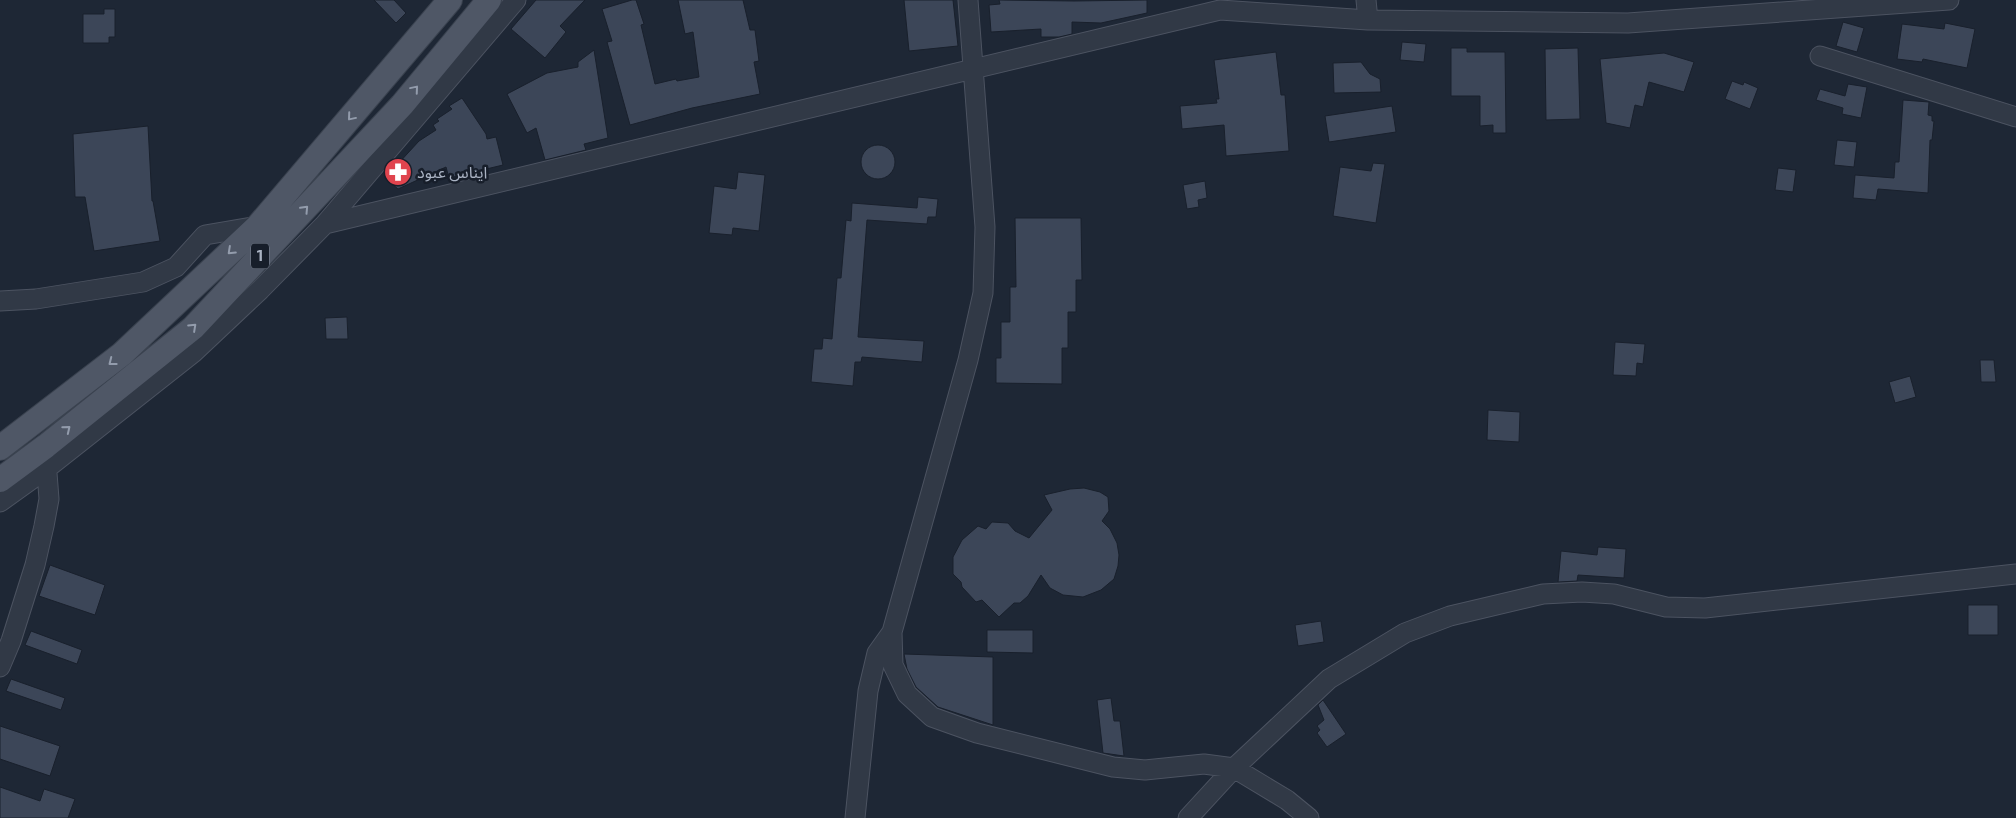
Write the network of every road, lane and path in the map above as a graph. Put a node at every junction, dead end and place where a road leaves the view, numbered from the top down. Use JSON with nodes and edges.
{"nodes":[{"id":1,"x":450,"y":0,"type":"edge"},
{"id":2,"x":489,"y":0,"type":"edge"},
{"id":3,"x":516,"y":0,"type":"edge"},
{"id":4,"x":968,"y":0,"type":"edge"},
{"id":5,"x":1366,"y":0,"type":"edge"},
{"id":6,"x":1938,"y":0,"type":"edge"},
{"id":7,"x":1841,"y":4,"type":"edge"},
{"id":8,"x":1368,"y":20,"type":"junction"},
{"id":9,"x":1820,"y":56,"type":"dead end"},
{"id":10,"x":972,"y":69,"type":"junction"},
{"id":11,"x":2016,"y":117,"type":"edge"},
{"id":12,"x":325,"y":224,"type":"junction"},
{"id":13,"x":258,"y":226,"type":"junction"},
{"id":14,"x":0,"y":301,"type":"edge"},
{"id":15,"x":0,"y":448,"type":"edge"},
{"id":16,"x":46,"y":458,"type":"junction"},
{"id":17,"x":0,"y":480,"type":"edge"},
{"id":18,"x":0,"y":502,"type":"edge"},
{"id":19,"x":2016,"y":574,"type":"edge"},
{"id":20,"x":892,"y":632,"type":"junction"},
{"id":21,"x":0,"y":667,"type":"edge"},
{"id":22,"x":1234,"y":768,"type":"junction"},
{"id":23,"x":855,"y":818,"type":"edge"},
{"id":24,"x":1188,"y":818,"type":"edge"},
{"id":25,"x":1309,"y":818,"type":"edge"}],
"edges":[{"from":1,"to":13,"type":"main road","number":"1","one_way":true},
{"from":16,"to":2,"type":"main road","number":"1","one_way":true},
{"from":3,"to":12,"type":"street"},
{"from":4,"to":10,"type":"street"},
{"from":5,"to":8,"type":"street"},
{"from":6,"to":7,"type":"street"},
{"from":7,"to":8,"type":"street"},
{"from":8,"to":10,"type":"street"},
{"from":9,"to":11,"type":"street"},
{"from":10,"to":12,"type":"street"},
{"from":10,"to":20,"type":"street"},
{"from":12,"to":16,"type":"street"},
{"from":13,"to":14,"type":"street"},
{"from":13,"to":15,"type":"main road","number":"1","one_way":true},
{"from":16,"to":17,"type":"main road","number":"1"},
{"from":16,"to":18,"type":"street"},
{"from":16,"to":21,"type":"street"},
{"from":19,"to":22,"type":"street"},
{"from":20,"to":22,"type":"street"},
{"from":20,"to":23,"type":"street"},
{"from":22,"to":24,"type":"street"},
{"from":22,"to":25,"type":"street"}]}
